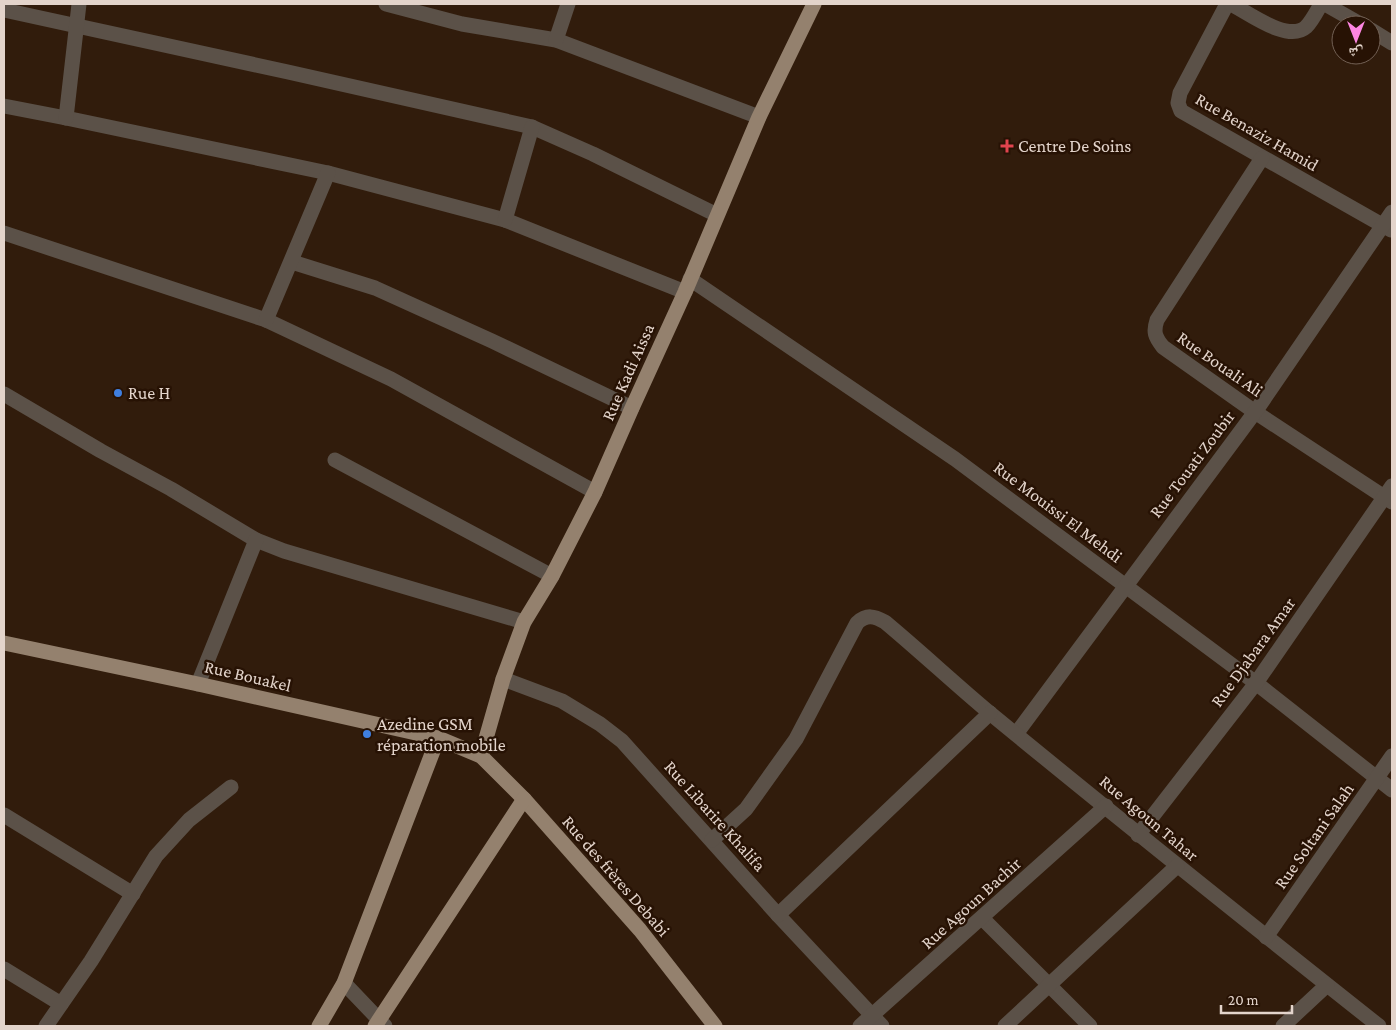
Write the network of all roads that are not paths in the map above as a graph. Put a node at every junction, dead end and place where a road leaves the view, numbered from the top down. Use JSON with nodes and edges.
{"nodes":[{"id":1,"x":79,"y":4,"type":"edge"},
{"id":2,"x":386,"y":4,"type":"edge"},
{"id":3,"x":568,"y":4,"type":"edge"},
{"id":4,"x":814,"y":4,"type":"edge"},
{"id":5,"x":1227,"y":4,"type":"edge"},
{"id":6,"x":1231,"y":4,"type":"edge"},
{"id":7,"x":1321,"y":4,"type":"edge"},
{"id":8,"x":1325,"y":4,"type":"edge"},
{"id":9,"x":4,"y":10,"type":"edge"},
{"id":10,"x":1344,"y":15,"type":"edge"},
{"id":11,"x":75,"y":26,"type":"junction"},
{"id":12,"x":1381,"y":36,"type":"edge"},
{"id":13,"x":556,"y":40,"type":"junction"},
{"id":14,"x":1392,"y":43,"type":"edge"},
{"id":15,"x":4,"y":106,"type":"edge"},
{"id":16,"x":759,"y":116,"type":"junction"},
{"id":17,"x":66,"y":118,"type":"junction"},
{"id":18,"x":532,"y":127,"type":"junction"},
{"id":19,"x":1262,"y":158,"type":"junction"},
{"id":20,"x":328,"y":173,"type":"junction"},
{"id":21,"x":1392,"y":212,"type":"edge"},
{"id":22,"x":717,"y":215,"type":"junction"},
{"id":23,"x":505,"y":220,"type":"junction"},
{"id":24,"x":1388,"y":228,"type":"edge"},
{"id":25,"x":4,"y":233,"type":"edge"},
{"id":26,"x":292,"y":262,"type":"junction"},
{"id":27,"x":688,"y":286,"type":"junction"},
{"id":28,"x":266,"y":320,"type":"junction"},
{"id":29,"x":4,"y":394,"type":"edge"},
{"id":30,"x":632,"y":408,"type":"junction"},
{"id":31,"x":1255,"y":412,"type":"junction"},
{"id":32,"x":335,"y":460,"type":"dead end"},
{"id":33,"x":595,"y":492,"type":"junction"},
{"id":34,"x":1390,"y":495,"type":"edge"},
{"id":35,"x":256,"y":540,"type":"junction"},
{"id":36,"x":552,"y":576,"type":"junction"},
{"id":37,"x":1125,"y":586,"type":"junction"},
{"id":38,"x":524,"y":622,"type":"junction"},
{"id":39,"x":4,"y":643,"type":"edge"},
{"id":40,"x":504,"y":679,"type":"junction"},
{"id":41,"x":1256,"y":683,"type":"junction"},
{"id":42,"x":198,"y":684,"type":"junction"},
{"id":43,"x":990,"y":713,"type":"junction"},
{"id":44,"x":1016,"y":734,"type":"junction"},
{"id":45,"x":438,"y":738,"type":"junction"},
{"id":46,"x":481,"y":756,"type":"junction"},
{"id":47,"x":1392,"y":756,"type":"edge"},
{"id":48,"x":1377,"y":777,"type":"junction"},
{"id":49,"x":231,"y":787,"type":"dead end"},
{"id":50,"x":1392,"y":790,"type":"edge"},
{"id":51,"x":524,"y":799,"type":"junction"},
{"id":52,"x":1106,"y":806,"type":"junction"},
{"id":53,"x":4,"y":815,"type":"edge"},
{"id":54,"x":1138,"y":835,"type":"junction"},
{"id":55,"x":712,"y":840,"type":"junction"},
{"id":56,"x":1177,"y":866,"type":"junction"},
{"id":57,"x":133,"y":894,"type":"junction"},
{"id":58,"x":778,"y":915,"type":"junction"},
{"id":59,"x":982,"y":918,"type":"junction"},
{"id":60,"x":1266,"y":937,"type":"junction"},
{"id":61,"x":4,"y":969,"type":"edge"},
{"id":62,"x":344,"y":982,"type":"junction"},
{"id":63,"x":1049,"y":985,"type":"junction"},
{"id":64,"x":1327,"y":985,"type":"junction"},
{"id":65,"x":61,"y":1004,"type":"junction"},
{"id":66,"x":877,"y":1021,"type":"edge"},
{"id":67,"x":380,"y":1024,"type":"edge"},
{"id":68,"x":46,"y":1026,"type":"edge"},
{"id":69,"x":319,"y":1026,"type":"edge"},
{"id":70,"x":715,"y":1026,"type":"edge"},
{"id":71,"x":860,"y":1026,"type":"edge"},
{"id":72,"x":1005,"y":1026,"type":"edge"},
{"id":73,"x":1090,"y":1026,"type":"edge"},
{"id":74,"x":1283,"y":1026,"type":"edge"},
{"id":75,"x":1379,"y":1026,"type":"edge"}],
"edges":[{"from":1,"to":11,"type":"street"},
{"from":2,"to":13,"type":"street"},
{"from":3,"to":13,"type":"street"},
{"from":4,"to":16,"type":"main road","name":"Rue Kadi Aissa"},
{"from":5,"to":19,"type":"street","name":"Rue Benaziz Hamid"},
{"from":6,"to":7,"type":"street"},
{"from":8,"to":10,"type":"street"},
{"from":9,"to":11,"type":"street"},
{"from":11,"to":17,"type":"street"},
{"from":11,"to":18,"type":"street"},
{"from":12,"to":14,"type":"street"},
{"from":13,"to":16,"type":"street"},
{"from":15,"to":17,"type":"street","name":"Rue Mouissi El Mehdi"},
{"from":16,"to":22,"type":"main road","name":"Rue Kadi Aissa"},
{"from":17,"to":20,"type":"street","name":"Rue Mouissi El Mehdi"},
{"from":18,"to":22,"type":"street"},
{"from":18,"to":23,"type":"street"},
{"from":19,"to":24,"type":"street","name":"Rue Benaziz Hamid"},
{"from":19,"to":31,"type":"street","name":"Rue Bouali Ali"},
{"from":20,"to":23,"type":"street","name":"Rue Mouissi El Mehdi"},
{"from":20,"to":26,"type":"street"},
{"from":21,"to":24,"type":"street","name":"Rue Touati Zoubir"},
{"from":22,"to":27,"type":"main road","name":"Rue Kadi Aissa"},
{"from":23,"to":27,"type":"street","name":"Rue Mouissi El Mehdi"},
{"from":24,"to":31,"type":"street","name":"Rue Touati Zoubir"},
{"from":25,"to":28,"type":"street"},
{"from":26,"to":28,"type":"street"},
{"from":26,"to":30,"type":"street"},
{"from":27,"to":30,"type":"main road","name":"Rue Kadi Aissa"},
{"from":27,"to":37,"type":"street","name":"Rue Mouissi El Mehdi"},
{"from":28,"to":33,"type":"street"},
{"from":29,"to":35,"type":"street"},
{"from":30,"to":33,"type":"main road","name":"Rue Kadi Aissa"},
{"from":31,"to":34,"type":"street","name":"Rue Bouali Ali"},
{"from":31,"to":37,"type":"street","name":"Rue Touati Zoubir"},
{"from":32,"to":36,"type":"street"},
{"from":33,"to":36,"type":"main road","name":"Rue Kadi Aissa"},
{"from":34,"to":41,"type":"street","name":"Rue Djabara Amar"},
{"from":35,"to":38,"type":"street"},
{"from":35,"to":42,"type":"street"},
{"from":36,"to":38,"type":"main road","name":"Rue Kadi Aissa"},
{"from":37,"to":41,"type":"street","name":"Rue Mouissi El Mehdi"},
{"from":37,"to":44,"type":"street","name":"Rue Touati Zoubir"},
{"from":38,"to":40,"type":"main road","name":"Rue Kadi Aissa"},
{"from":39,"to":42,"type":"main road","name":"Rue Bouakel"},
{"from":40,"to":46,"type":"main road","name":"Rue Kadi Aissa"},
{"from":40,"to":55,"type":"street","name":"Rue Libarire Khalifa"},
{"from":41,"to":48,"type":"street","name":"Rue Mouissi El Mehdi"},
{"from":41,"to":54,"type":"street","name":"Rue Djabara Amar"},
{"from":42,"to":45,"type":"main road","name":"Rue Bouakel"},
{"from":43,"to":44,"type":"street","name":"Rue Agoun Tahar"},
{"from":43,"to":55,"type":"street","name":"Rue Agoun Tahar"},
{"from":43,"to":58,"type":"street"},
{"from":44,"to":52,"type":"street","name":"Rue Agoun Tahar"},
{"from":45,"to":46,"type":"main road","name":"Rue Bouakel"},
{"from":45,"to":62,"type":"main road"},
{"from":46,"to":51,"type":"main road","name":"Rue des frères Debabi"},
{"from":47,"to":48,"type":"street","name":"Rue Soltani Salah"},
{"from":48,"to":50,"type":"street","name":"Rue Mouissi El Mehdi"},
{"from":48,"to":60,"type":"street","name":"Rue Soltani Salah"},
{"from":49,"to":57,"type":"street"},
{"from":51,"to":67,"type":"main road"},
{"from":51,"to":70,"type":"main road","name":"Rue des frères Debabi"},
{"from":52,"to":54,"type":"street","name":"Rue Agoun Tahar"},
{"from":52,"to":59,"type":"street","name":"Rue Agoun Bachir"},
{"from":53,"to":57,"type":"street"},
{"from":54,"to":56,"type":"street","name":"Rue Agoun Tahar"},
{"from":55,"to":58,"type":"street","name":"Rue Libarire Khalifa"},
{"from":56,"to":60,"type":"street","name":"Rue Agoun Tahar"},
{"from":56,"to":63,"type":"street"},
{"from":57,"to":65,"type":"street"},
{"from":58,"to":66,"type":"street","name":"Rue Libarire Khalifa"},
{"from":59,"to":63,"type":"street"},
{"from":59,"to":66,"type":"street","name":"Rue Agoun Bachir"},
{"from":60,"to":64,"type":"street","name":"Rue Agoun Tahar"},
{"from":61,"to":65,"type":"street"},
{"from":62,"to":67,"type":"street"},
{"from":62,"to":69,"type":"main road"},
{"from":63,"to":72,"type":"street"},
{"from":63,"to":73,"type":"street"},
{"from":64,"to":74,"type":"street"},
{"from":64,"to":75,"type":"street","name":"Rue Agoun Tahar"},
{"from":65,"to":68,"type":"street"},
{"from":66,"to":71,"type":"street","name":"Rue Agoun Bachir"}]}
